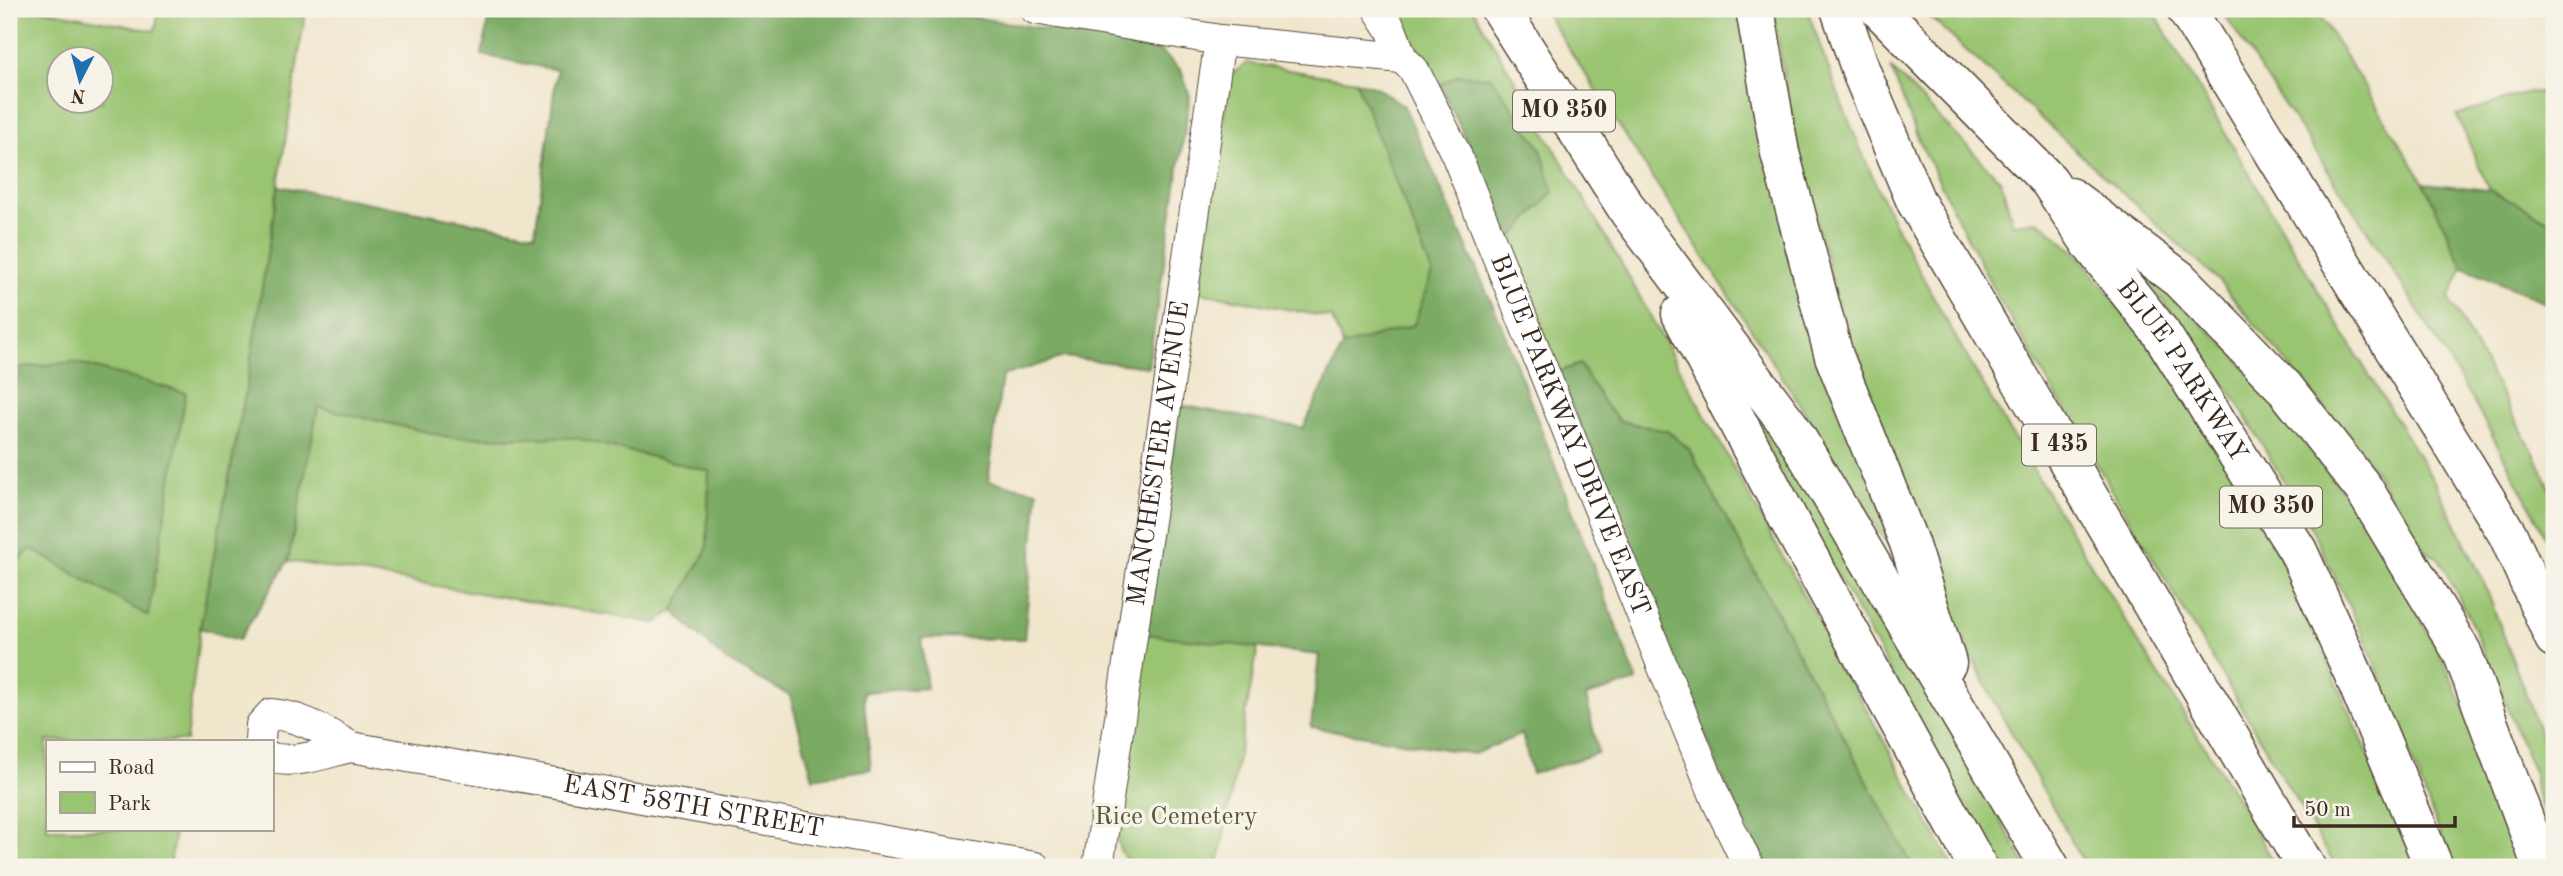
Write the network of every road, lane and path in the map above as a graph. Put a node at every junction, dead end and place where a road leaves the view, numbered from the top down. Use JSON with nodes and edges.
{"nodes":[{"id":1,"x":1035,"y":9,"type":"edge"},
{"id":2,"x":1378,"y":9,"type":"edge"},
{"id":3,"x":1500,"y":9,"type":"edge"},
{"id":4,"x":1755,"y":9,"type":"edge"},
{"id":5,"x":1840,"y":9,"type":"edge"},
{"id":6,"x":1879,"y":9,"type":"edge"},
{"id":7,"x":2186,"y":9,"type":"edge"},
{"id":8,"x":1220,"y":40,"type":"junction"},
{"id":9,"x":1402,"y":58,"type":"junction"},
{"id":10,"x":2049,"y":181,"type":"junction"},
{"id":11,"x":1629,"y":212,"type":"junction"},
{"id":12,"x":2554,"y":638,"type":"edge"},
{"id":13,"x":1968,"y":727,"type":"junction"},
{"id":14,"x":260,"y":740,"type":"edge"},
{"id":15,"x":351,"y":747,"type":"junction"},
{"id":16,"x":273,"y":758,"type":"edge"},
{"id":17,"x":1035,"y":867,"type":"edge"},
{"id":18,"x":1098,"y":867,"type":"edge"},
{"id":19,"x":1749,"y":867,"type":"edge"},
{"id":20,"x":1978,"y":867,"type":"edge"},
{"id":21,"x":2050,"y":867,"type":"edge"},
{"id":22,"x":2306,"y":867,"type":"edge"},
{"id":23,"x":2434,"y":867,"type":"edge"},
{"id":24,"x":2542,"y":867,"type":"edge"}],
"edges":[{"from":1,"to":8,"type":"street"},
{"from":2,"to":9,"type":"street","name":"BLUE PARKWAY DRIVE EAST"},
{"from":3,"to":11,"type":"highway","number":"MO 350"},
{"from":4,"to":13,"type":"highway"},
{"from":5,"to":22,"type":"highway","number":"I 435"},
{"from":6,"to":10,"type":"highway","name":"BLUE PARKWAY","number":"MO 350"},
{"from":7,"to":12,"type":"highway"},
{"from":8,"to":9,"type":"street"},
{"from":8,"to":18,"type":"street","name":"MANCHESTER AVENUE"},
{"from":9,"to":19,"type":"street","name":"BLUE PARKWAY DRIVE EAST"},
{"from":10,"to":23,"type":"highway","name":"BLUE PARKWAY","number":"MO 350"},
{"from":10,"to":24,"type":"highway"},
{"from":11,"to":13,"type":"highway","number":"MO 350"},
{"from":11,"to":20,"type":"highway"},
{"from":13,"to":21,"type":"highway","number":"MO 350"},
{"from":14,"to":15,"type":"street","name":"EAST 58TH STREET"},
{"from":15,"to":16,"type":"street","name":"EAST 58TH STREET"},
{"from":15,"to":17,"type":"street","name":"EAST 58TH STREET"}]}
